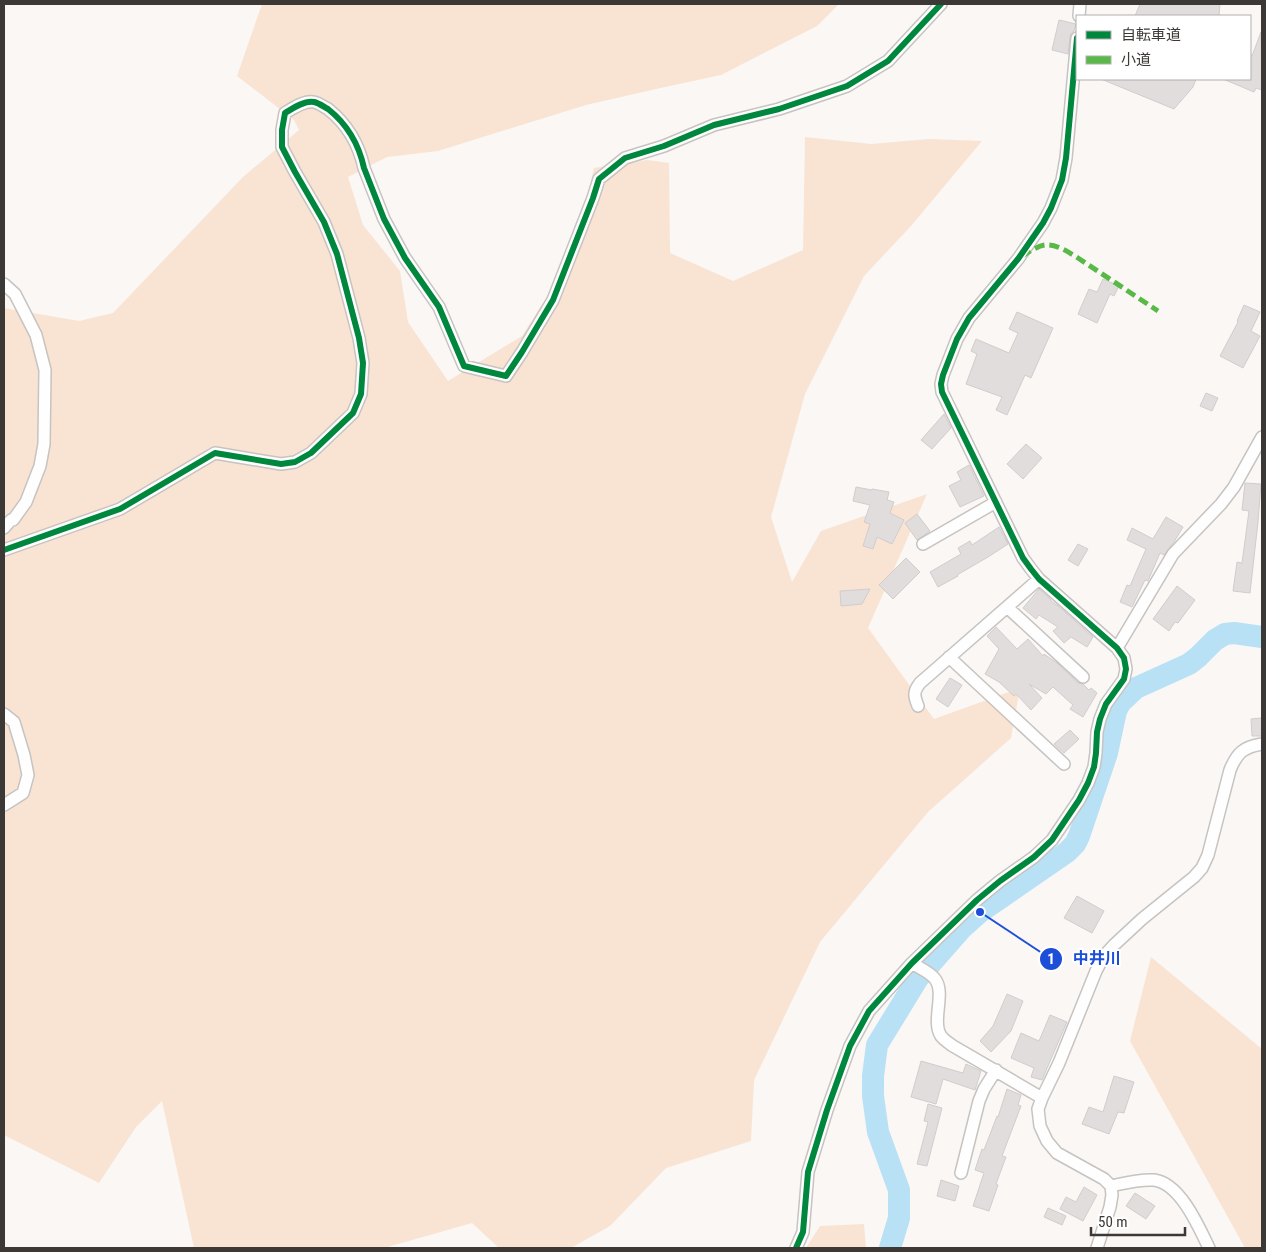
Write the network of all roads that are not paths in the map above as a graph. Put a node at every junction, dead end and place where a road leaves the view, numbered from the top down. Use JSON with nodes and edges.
{"nodes":[{"id":1,"x":940,"y":4,"type":"edge"},
{"id":2,"x":1076,"y":49,"type":"edge"},
{"id":3,"x":4,"y":284,"type":"edge"},
{"id":4,"x":1262,"y":437,"type":"edge"},
{"id":5,"x":996,"y":502,"type":"junction"},
{"id":6,"x":4,"y":528,"type":"edge"},
{"id":7,"x":923,"y":544,"type":"dead end"},
{"id":8,"x":4,"y":550,"type":"edge"},
{"id":9,"x":1039,"y":579,"type":"junction"},
{"id":10,"x":1007,"y":607,"type":"junction"},
{"id":11,"x":1117,"y":648,"type":"junction"},
{"id":12,"x":949,"y":657,"type":"junction"},
{"id":13,"x":1083,"y":677,"type":"dead end"},
{"id":14,"x":918,"y":706,"type":"dead end"},
{"id":15,"x":4,"y":714,"type":"edge"},
{"id":16,"x":1262,"y":744,"type":"edge"},
{"id":17,"x":1064,"y":764,"type":"dead end"},
{"id":18,"x":4,"y":805,"type":"edge"},
{"id":19,"x":915,"y":965,"type":"junction"},
{"id":20,"x":996,"y":1070,"type":"junction"},
{"id":21,"x":1042,"y":1098,"type":"junction"},
{"id":22,"x":961,"y":1173,"type":"dead end"},
{"id":23,"x":1111,"y":1186,"type":"junction"},
{"id":24,"x":796,"y":1248,"type":"edge"},
{"id":25,"x":1097,"y":1248,"type":"edge"},
{"id":26,"x":1209,"y":1248,"type":"edge"}],
"edges":[{"from":1,"to":8,"type":"street"},
{"from":2,"to":5,"type":"street"},
{"from":3,"to":6,"type":"street"},
{"from":4,"to":11,"type":"street"},
{"from":5,"to":7,"type":"street"},
{"from":5,"to":9,"type":"street"},
{"from":9,"to":10,"type":"street"},
{"from":9,"to":11,"type":"street"},
{"from":10,"to":12,"type":"street"},
{"from":10,"to":13,"type":"street"},
{"from":11,"to":19,"type":"street"},
{"from":12,"to":14,"type":"street"},
{"from":12,"to":17,"type":"street"},
{"from":15,"to":18,"type":"street"},
{"from":16,"to":21,"type":"street"},
{"from":19,"to":20,"type":"street"},
{"from":19,"to":24,"type":"street"},
{"from":20,"to":21,"type":"street"},
{"from":20,"to":22,"type":"street"},
{"from":21,"to":23,"type":"street"},
{"from":23,"to":25,"type":"street"},
{"from":23,"to":26,"type":"street"}]}
